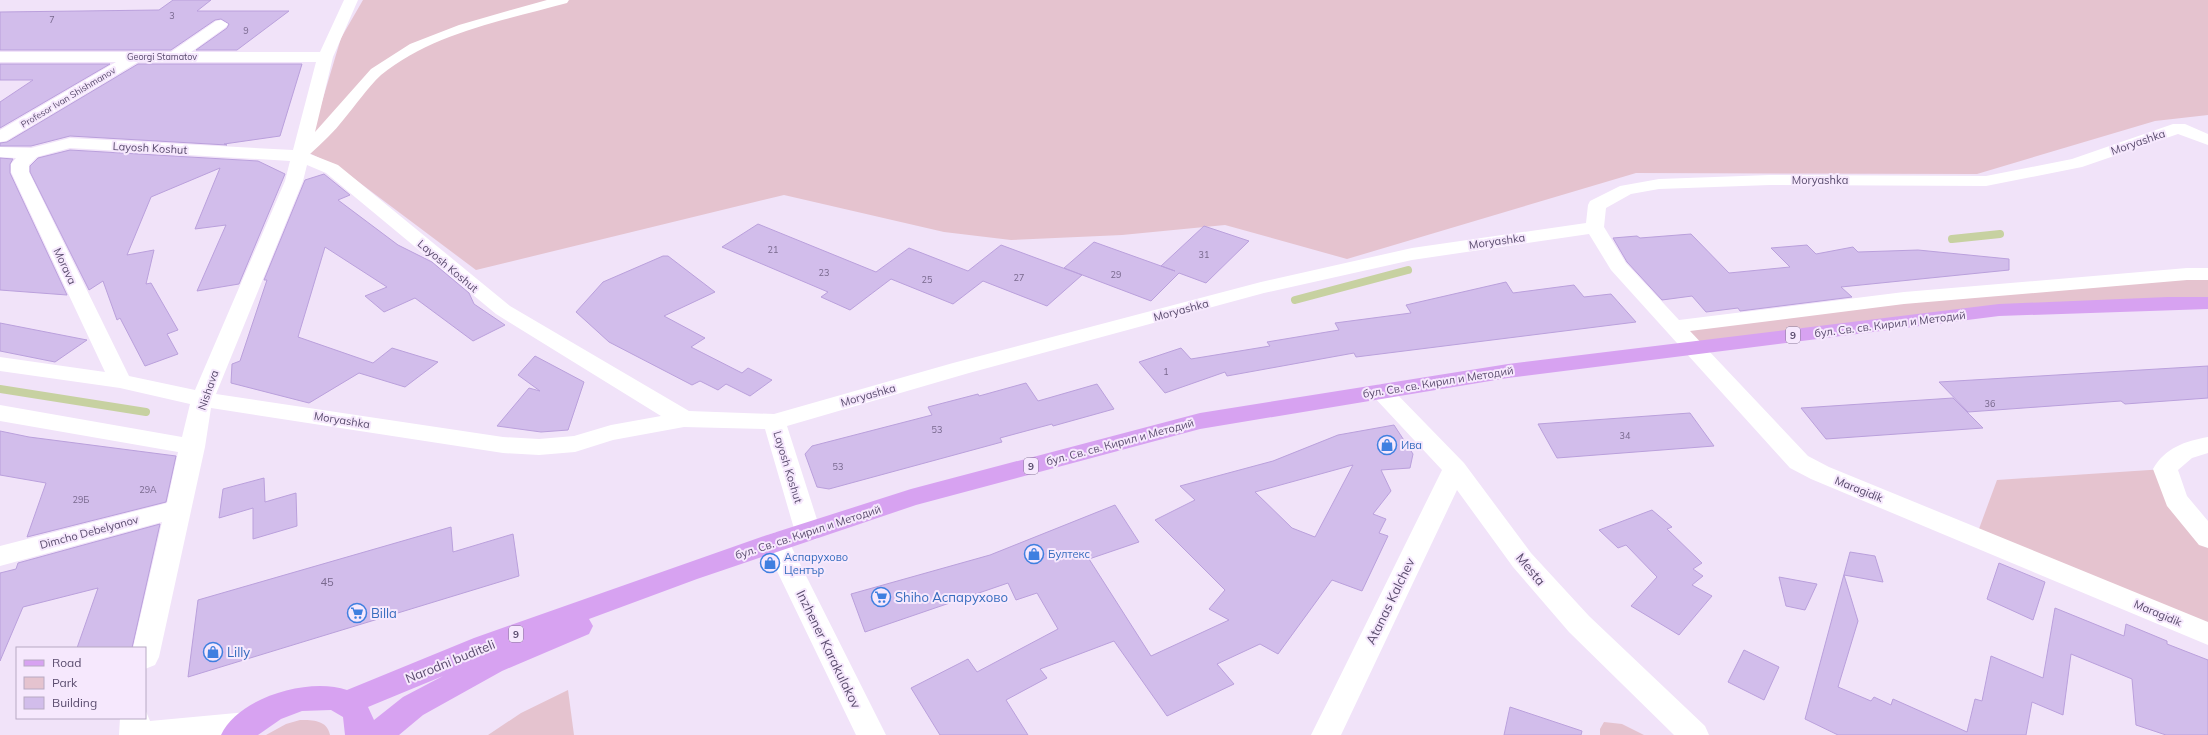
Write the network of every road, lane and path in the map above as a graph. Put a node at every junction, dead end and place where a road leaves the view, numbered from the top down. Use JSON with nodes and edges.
{"nodes":[{"id":1,"x":351,"y":0,"type":"edge"},
{"id":2,"x":562,"y":0,"type":"edge"},
{"id":3,"x":221,"y":24,"type":"dead end"},
{"id":4,"x":176,"y":56,"type":"junction"},
{"id":5,"x":0,"y":57,"type":"edge"},
{"id":6,"x":136,"y":57,"type":"junction"},
{"id":7,"x":325,"y":57,"type":"junction"},
{"id":8,"x":0,"y":137,"type":"edge"},
{"id":9,"x":2208,"y":140,"type":"edge"},
{"id":10,"x":0,"y":152,"type":"edge"},
{"id":11,"x":31,"y":153,"type":"junction"},
{"id":12,"x":299,"y":156,"type":"junction"},
{"id":13,"x":1595,"y":227,"type":"junction"},
{"id":14,"x":2208,"y":274,"type":"edge"},
{"id":15,"x":2208,"y":303,"type":"edge"},
{"id":16,"x":1674,"y":327,"type":"junction"},
{"id":17,"x":1694,"y":348,"type":"junction"},
{"id":18,"x":0,"y":364,"type":"edge"},
{"id":19,"x":120,"y":382,"type":"junction"},
{"id":20,"x":1381,"y":390,"type":"junction"},
{"id":21,"x":202,"y":399,"type":"junction"},
{"id":22,"x":0,"y":414,"type":"edge"},
{"id":23,"x":684,"y":419,"type":"junction"},
{"id":24,"x":774,"y":422,"type":"junction"},
{"id":25,"x":2208,"y":444,"type":"edge"},
{"id":26,"x":193,"y":447,"type":"junction"},
{"id":27,"x":1455,"y":468,"type":"junction"},
{"id":28,"x":178,"y":509,"type":"junction"},
{"id":29,"x":808,"y":532,"type":"junction"},
{"id":30,"x":2208,"y":538,"type":"edge"},
{"id":31,"x":776,"y":542,"type":"junction"},
{"id":32,"x":0,"y":556,"type":"edge"},
{"id":33,"x":688,"y":572,"type":"junction"},
{"id":34,"x":2202,"y":628,"type":"edge"},
{"id":35,"x":146,"y":653,"type":"edge"},
{"id":36,"x":347,"y":703,"type":"junction"},
{"id":37,"x":134,"y":719,"type":"edge"},
{"id":38,"x":242,"y":730,"type":"edge"},
{"id":39,"x":1692,"y":733,"type":"edge"},
{"id":40,"x":134,"y":735,"type":"edge"},
{"id":41,"x":142,"y":735,"type":"edge"},
{"id":42,"x":360,"y":735,"type":"edge"},
{"id":43,"x":377,"y":735,"type":"edge"},
{"id":44,"x":872,"y":735,"type":"edge"},
{"id":45,"x":1326,"y":735,"type":"edge"}],
"edges":[{"from":1,"to":7,"type":"street","name":"Nishava"},
{"from":2,"to":12,"type":"street"},
{"from":3,"to":4,"type":"street"},
{"from":4,"to":6,"type":"street","name":"Georgi Stamatov"},
{"from":4,"to":7,"type":"street","name":"Georgi Stamatov"},
{"from":5,"to":6,"type":"street","name":"Georgi Stamatov"},
{"from":6,"to":8,"type":"street","name":"Profesor Ivan Shishmanov"},
{"from":7,"to":12,"type":"street","name":"Nishava"},
{"from":9,"to":13,"type":"street","name":"Moryashka"},
{"from":10,"to":11,"type":"street","name":"Layosh Koshut"},
{"from":11,"to":12,"type":"street","name":"Layosh Koshut"},
{"from":11,"to":19,"type":"street","name":"Morava"},
{"from":12,"to":21,"type":"street","name":"Nishava"},
{"from":12,"to":23,"type":"street","name":"Layosh Koshut"},
{"from":13,"to":16,"type":"street","name":"Maragidik"},
{"from":13,"to":24,"type":"street","name":"Moryashka"},
{"from":14,"to":16,"type":"street"},
{"from":15,"to":17,"type":"main road","name":"бул. Св. св. Кирил и Методий","number":"9"},
{"from":16,"to":17,"type":"street","name":"Maragidik"},
{"from":17,"to":20,"type":"main road","name":"бул. Св. св. Кирил и Методий","number":"9"},
{"from":17,"to":34,"type":"street","name":"Maragidik"},
{"from":18,"to":19,"type":"street","name":"Moryashka"},
{"from":19,"to":21,"type":"street","name":"Moryashka"},
{"from":20,"to":27,"type":"street","name":"Mesta"},
{"from":20,"to":29,"type":"main road","name":"бул. Св. св. Кирил и Методий","number":"9"},
{"from":21,"to":23,"type":"street","name":"Moryashka"},
{"from":21,"to":26,"type":"street","name":"Nishava"},
{"from":22,"to":26,"type":"street"},
{"from":23,"to":24,"type":"street","name":"Layosh Koshut"},
{"from":24,"to":29,"type":"street","name":"Layosh Koshut"},
{"from":25,"to":30,"type":"street"},
{"from":26,"to":28,"type":"street","name":"Nishava"},
{"from":27,"to":39,"type":"street","name":"Mesta"},
{"from":27,"to":45,"type":"street","name":"Atanas Kalchev"},
{"from":28,"to":32,"type":"street","name":"Dimcho Debelyanov"},
{"from":28,"to":35,"type":"street","name":"Nishava"},
{"from":29,"to":31,"type":"main road","name":"бул. Св. св. Кирил и Методий","number":"9"},
{"from":31,"to":33,"type":"main road","name":"бул. Св. св. Кирил и Методий","number":"9"},
{"from":31,"to":44,"type":"street","name":"Inzhener Karakulakov"},
{"from":33,"to":36,"type":"main road","name":"Narodni buditeli","number":"9"},
{"from":33,"to":43,"type":"main road","number":"9"},
{"from":36,"to":38,"type":"main road"},
{"from":36,"to":42,"type":"main road"},
{"from":37,"to":40,"type":"street"},
{"from":38,"to":41,"type":"street"}]}
